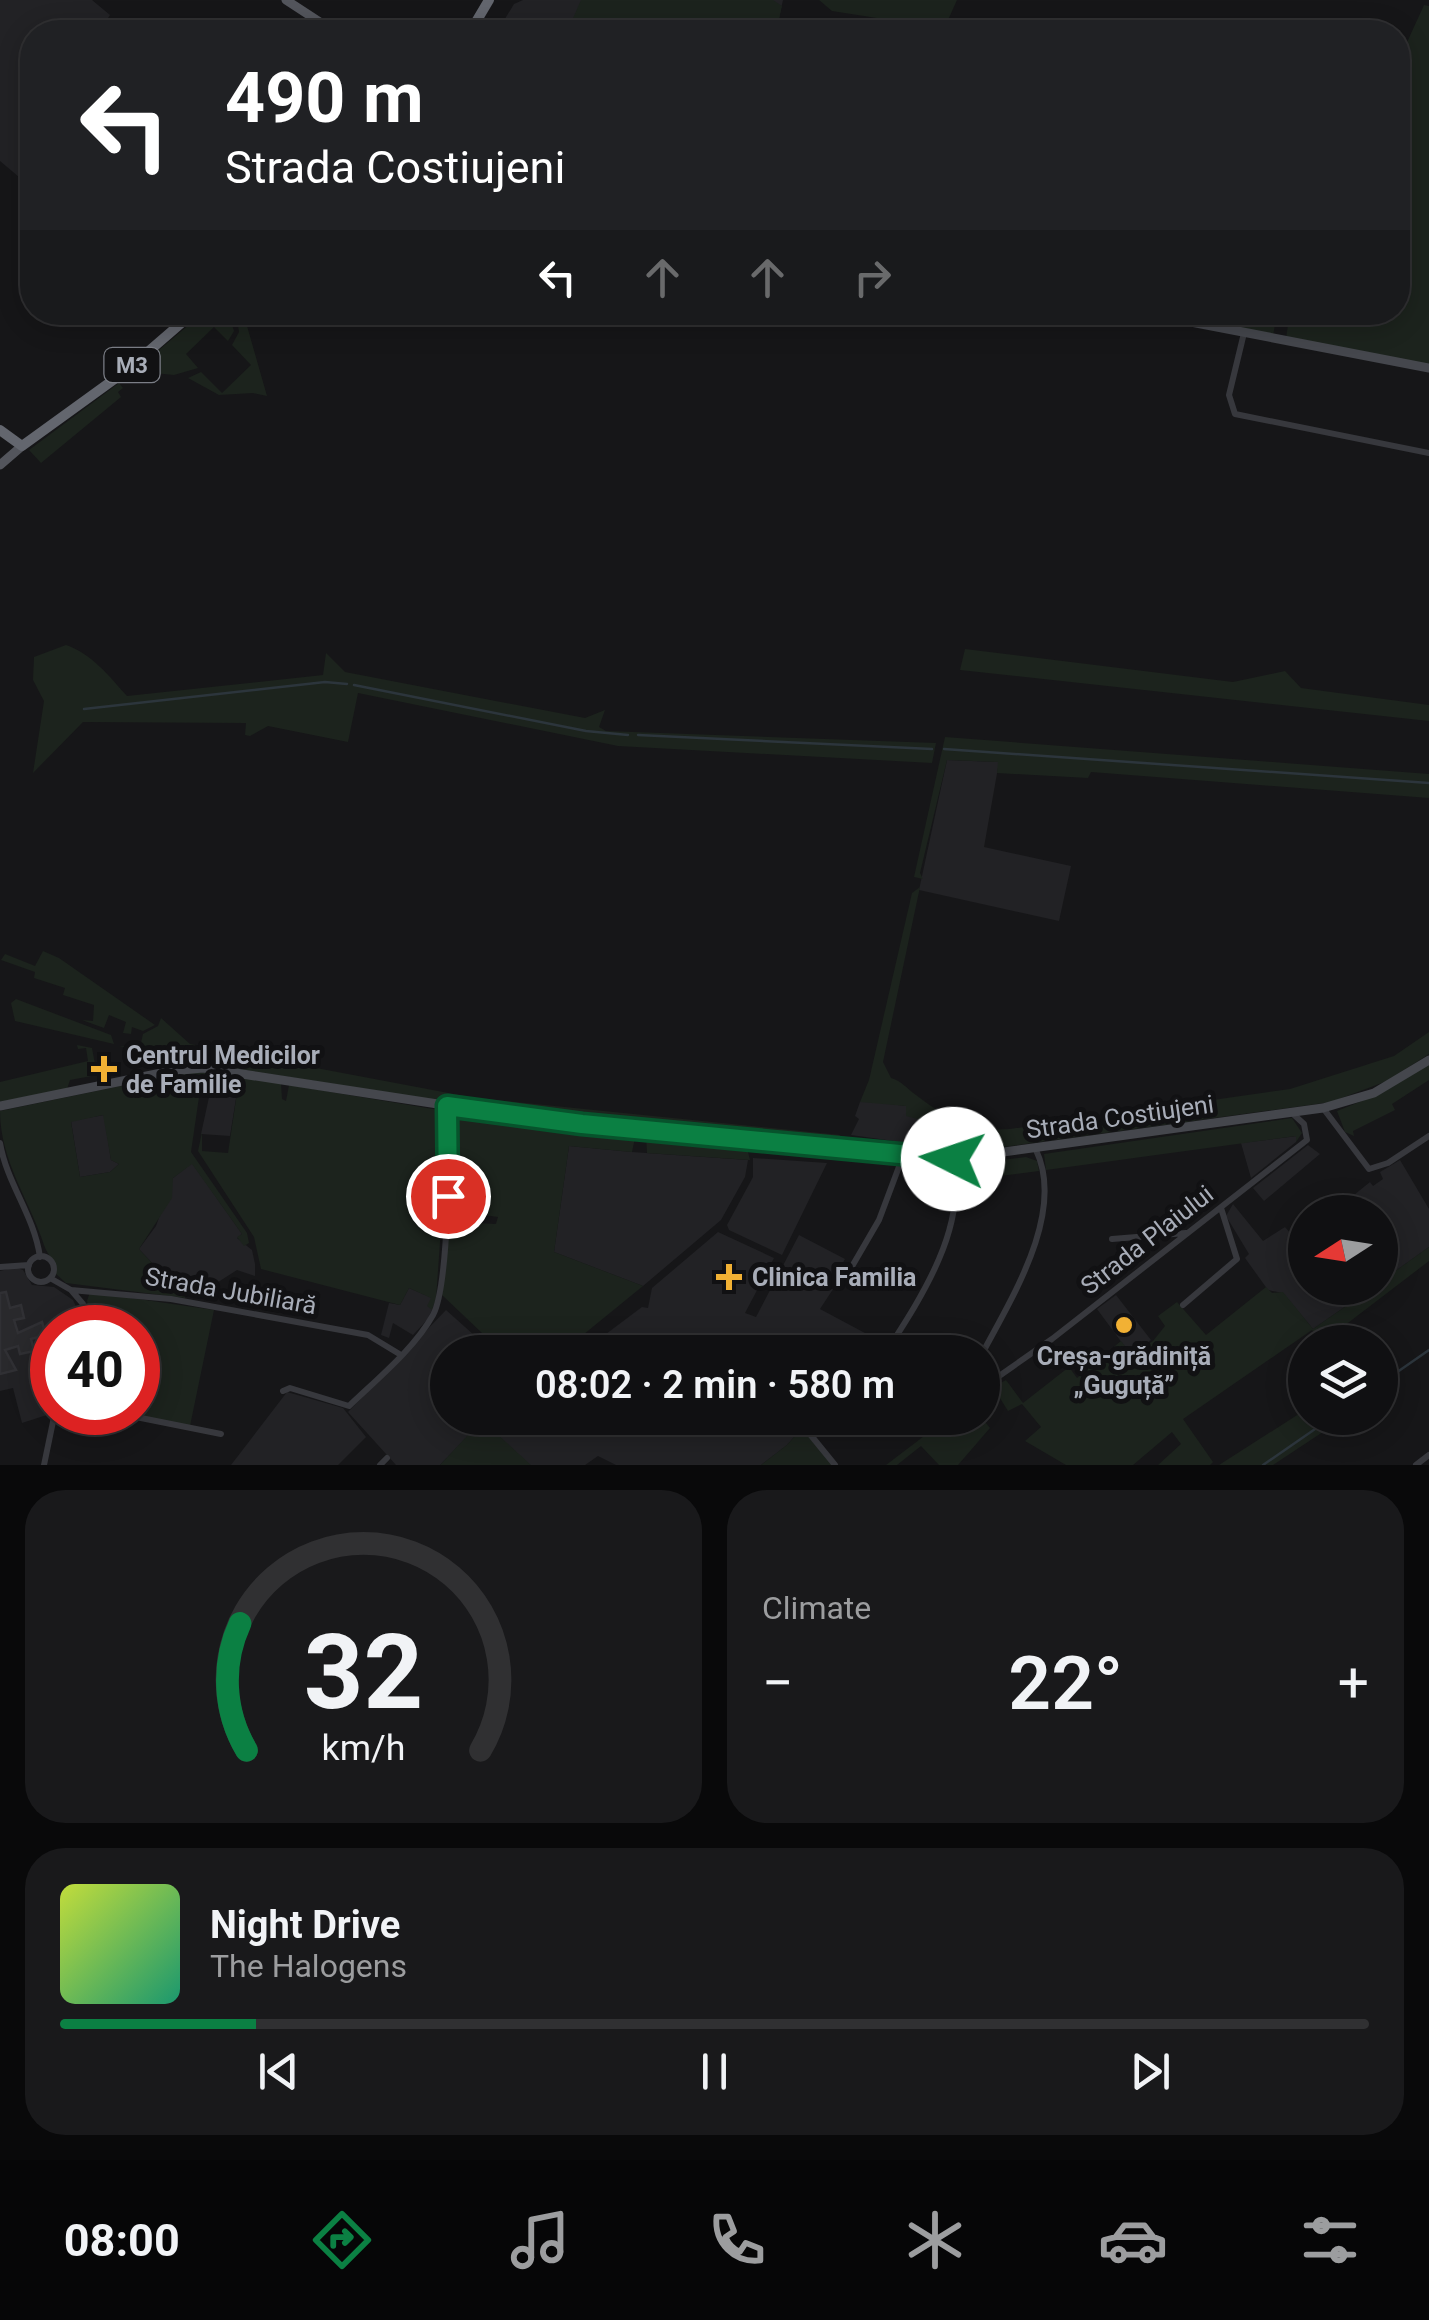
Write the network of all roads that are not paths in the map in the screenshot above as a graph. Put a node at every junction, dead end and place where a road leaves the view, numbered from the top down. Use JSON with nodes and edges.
{"nodes":[{"id":1,"x":286,"y":0,"type":"edge"},
{"id":2,"x":316,"y":20,"type":"edge"},
{"id":3,"x":179,"y":325,"type":"edge"},
{"id":4,"x":1204,"y":325,"type":"edge"},
{"id":5,"x":1244,"y":333,"type":"junction"},
{"id":6,"x":1429,"y":368,"type":"edge"},
{"id":7,"x":0,"y":430,"type":"edge"},
{"id":8,"x":22,"y":446,"type":"junction"},
{"id":9,"x":1429,"y":452,"type":"edge"},
{"id":10,"x":0,"y":466,"type":"edge"},
{"id":11,"x":1429,"y":1060,"type":"edge"},
{"id":12,"x":0,"y":1106,"type":"edge"},
{"id":13,"x":447,"y":1106,"type":"junction"},
{"id":14,"x":1323,"y":1108,"type":"junction"},
{"id":15,"x":1292,"y":1112,"type":"junction"},
{"id":16,"x":1429,"y":1136,"type":"edge"},
{"id":17,"x":0,"y":1142,"type":"edge"},
{"id":18,"x":1036,"y":1150,"type":"junction"},
{"id":19,"x":903,"y":1156,"type":"junction"},
{"id":20,"x":953,"y":1159,"type":"junction"},
{"id":21,"x":1221,"y":1208,"type":"junction"},
{"id":22,"x":1188,"y":1233,"type":"junction"},
{"id":23,"x":1112,"y":1239,"type":"dead end"},
{"id":24,"x":40,"y":1257,"type":"junction"},
{"id":25,"x":30,"y":1265,"type":"junction"},
{"id":26,"x":0,"y":1266,"type":"edge"},
{"id":27,"x":846,"y":1275,"type":"dead end"},
{"id":28,"x":50,"y":1278,"type":"junction"},
{"id":29,"x":71,"y":1290,"type":"junction"},
{"id":30,"x":1183,"y":1304,"type":"dead end"},
{"id":31,"x":83,"y":1305,"type":"edge"},
{"id":32,"x":895,"y":1335,"type":"edge"},
{"id":33,"x":992,"y":1335,"type":"edge"},
{"id":34,"x":401,"y":1355,"type":"junction"},
{"id":35,"x":1000,"y":1374,"type":"edge"},
{"id":36,"x":283,"y":1392,"type":"dead end"},
{"id":37,"x":160,"y":1422,"type":"edge"},
{"id":38,"x":221,"y":1434,"type":"dead end"},
{"id":39,"x":50,"y":1435,"type":"edge"},
{"id":40,"x":811,"y":1435,"type":"edge"},
{"id":41,"x":1429,"y":1456,"type":"edge"},
{"id":42,"x":387,"y":1458,"type":"dead end"},
{"id":43,"x":44,"y":1465,"type":"edge"},
{"id":44,"x":380,"y":1465,"type":"edge"},
{"id":45,"x":836,"y":1465,"type":"edge"},
{"id":46,"x":1416,"y":1465,"type":"edge"}],
"edges":[{"from":1,"to":2,"type":"main road"},
{"from":3,"to":8,"type":"highway","number":"M3"},
{"from":4,"to":5,"type":"street"},
{"from":5,"to":6,"type":"street"},
{"from":5,"to":9,"type":"street"},
{"from":7,"to":8,"type":"highway"},
{"from":8,"to":10,"type":"main road"},
{"from":11,"to":14,"type":"street","name":"Strada Costiujeni"},
{"from":12,"to":13,"type":"street","name":"Strada Costiujeni"},
{"from":13,"to":19,"type":"street","name":"Strada Costiujeni"},
{"from":13,"to":34,"type":"street"},
{"from":14,"to":15,"type":"street","name":"Strada Costiujeni"},
{"from":14,"to":16,"type":"street"},
{"from":15,"to":18,"type":"street","name":"Strada Costiujeni"},
{"from":15,"to":21,"type":"street","name":"Strada Plaiului"},
{"from":17,"to":24,"type":"street"},
{"from":18,"to":20,"type":"street","name":"Strada Costiujeni"},
{"from":18,"to":33,"type":"street"},
{"from":19,"to":20,"type":"street","name":"Strada Costiujeni"},
{"from":19,"to":27,"type":"street"},
{"from":20,"to":32,"type":"street"},
{"from":21,"to":22,"type":"street","name":"Strada Plaiului"},
{"from":21,"to":30,"type":"street"},
{"from":22,"to":23,"type":"street"},
{"from":22,"to":35,"type":"street","name":"Strada Plaiului"},
{"from":24,"to":25,"type":"street"},
{"from":24,"to":28,"type":"street"},
{"from":25,"to":26,"type":"street"},
{"from":25,"to":28,"type":"street"},
{"from":28,"to":29,"type":"street","name":"Strada Jubiliară"},
{"from":29,"to":31,"type":"street"},
{"from":29,"to":34,"type":"street","name":"Strada Jubiliară"},
{"from":34,"to":36,"type":"street"},
{"from":37,"to":38,"type":"street"},
{"from":39,"to":43,"type":"street"},
{"from":40,"to":45,"type":"street"},
{"from":41,"to":46,"type":"street"},
{"from":42,"to":44,"type":"street"}]}
